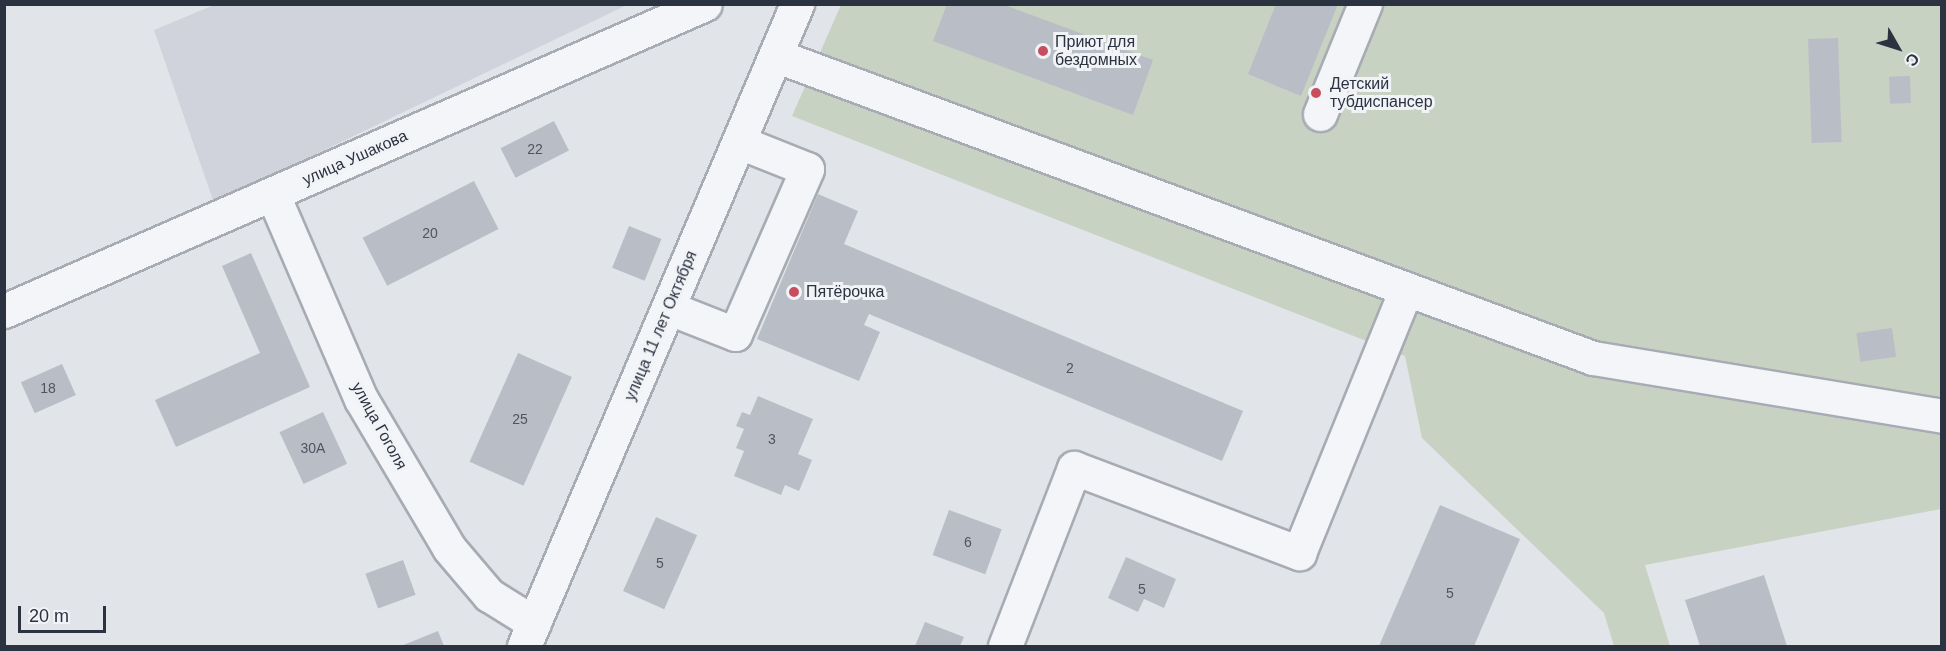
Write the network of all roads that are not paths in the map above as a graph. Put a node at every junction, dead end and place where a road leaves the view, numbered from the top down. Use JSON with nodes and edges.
{"nodes":[{"id":1,"x":705,"y":4,"type":"edge"},
{"id":2,"x":797,"y":4,"type":"edge"},
{"id":3,"x":1365,"y":4,"type":"edge"},
{"id":4,"x":777,"y":56,"type":"junction"},
{"id":5,"x":1320,"y":114,"type":"dead end"},
{"id":6,"x":739,"y":142,"type":"junction"},
{"id":7,"x":273,"y":195,"type":"junction"},
{"id":8,"x":1407,"y":289,"type":"junction"},
{"id":9,"x":669,"y":308,"type":"junction"},
{"id":10,"x":4,"y":311,"type":"edge"},
{"id":11,"x":1941,"y":416,"type":"edge"},
{"id":12,"x":529,"y":635,"type":"edge"},
{"id":13,"x":1005,"y":646,"type":"edge"}],
"edges":[{"from":1,"to":7,"type":"street","name":"улица Ушакова"},
{"from":2,"to":4,"type":"street","name":"улица 11 лет Октября"},
{"from":3,"to":5,"type":"street"},
{"from":4,"to":6,"type":"street","name":"улица 11 лет Октября"},
{"from":4,"to":8,"type":"street"},
{"from":6,"to":9,"type":"street","name":"улица 11 лет Октября"},
{"from":6,"to":9,"type":"street"},
{"from":7,"to":10,"type":"street","name":"улица Ушакова"},
{"from":7,"to":12,"type":"street","name":"улица Гоголя"},
{"from":8,"to":11,"type":"street"},
{"from":8,"to":13,"type":"street"},
{"from":9,"to":12,"type":"street","name":"улица 11 лет Октября"}]}
